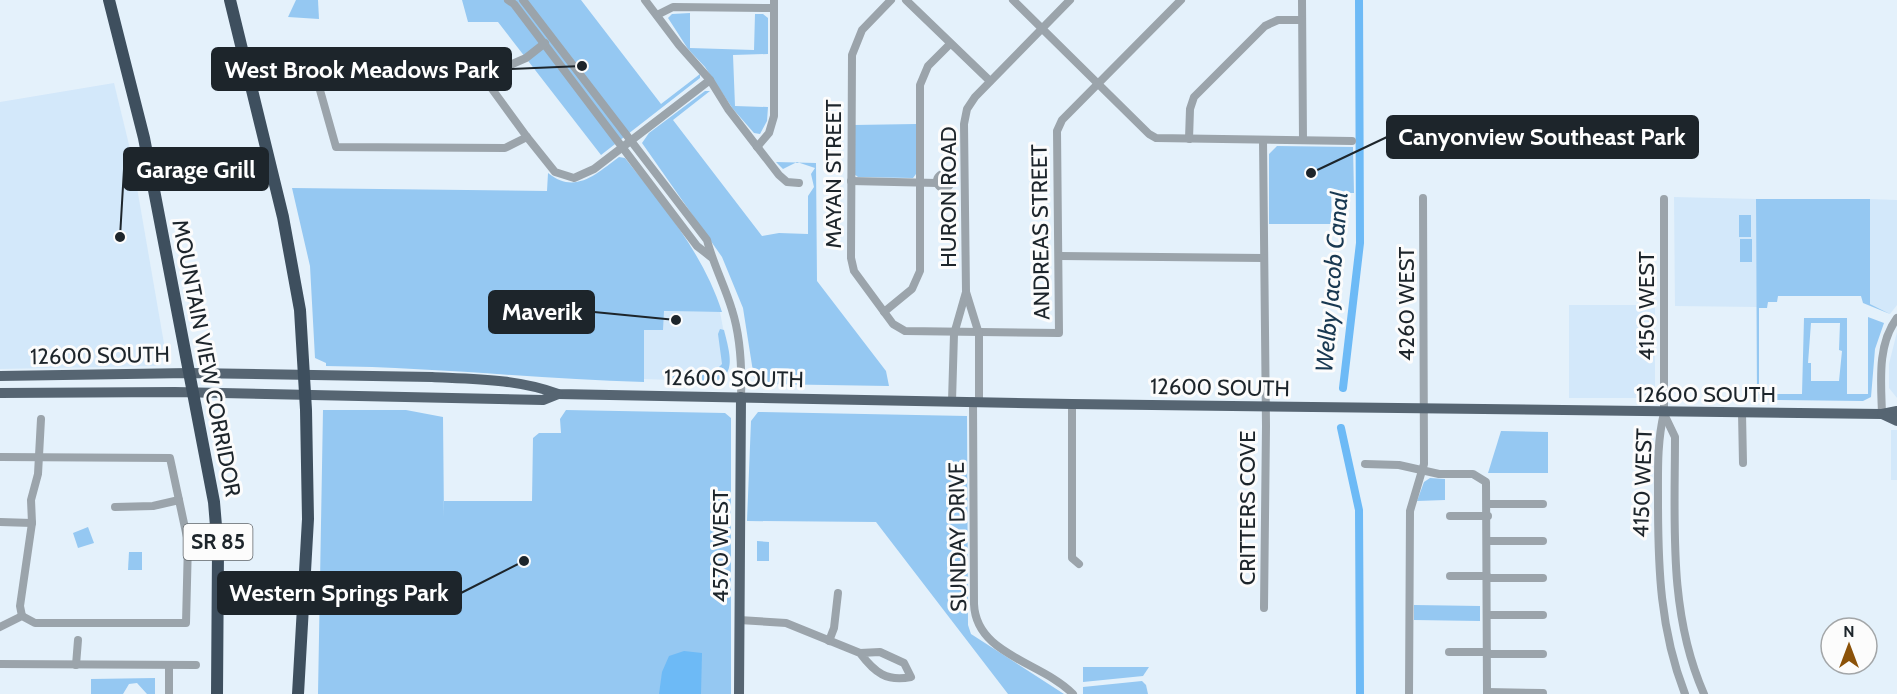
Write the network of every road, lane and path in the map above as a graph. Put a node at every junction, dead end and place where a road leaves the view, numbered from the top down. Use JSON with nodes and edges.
{"nodes":[{"id":1,"x":109,"y":0,"type":"edge"},
{"id":2,"x":230,"y":0,"type":"edge"},
{"id":3,"x":508,"y":0,"type":"edge"},
{"id":4,"x":523,"y":0,"type":"edge"},
{"id":5,"x":645,"y":0,"type":"edge"},
{"id":6,"x":891,"y":0,"type":"edge"},
{"id":7,"x":906,"y":0,"type":"edge"},
{"id":8,"x":1013,"y":0,"type":"edge"},
{"id":9,"x":1070,"y":0,"type":"edge"},
{"id":10,"x":1180,"y":0,"type":"edge"},
{"id":11,"x":1302,"y":0,"type":"edge"},
{"id":12,"x":774,"y":4,"type":"edge"},
{"id":13,"x":657,"y":15,"type":"junction"},
{"id":14,"x":1302,"y":20,"type":"junction"},
{"id":15,"x":1042,"y":28,"type":"junction"},
{"id":16,"x":544,"y":43,"type":"junction"},
{"id":17,"x":950,"y":44,"type":"junction"},
{"id":18,"x":488,"y":65,"type":"junction"},
{"id":19,"x":710,"y":80,"type":"junction"},
{"id":20,"x":990,"y":81,"type":"junction"},
{"id":21,"x":1098,"y":83,"type":"junction"},
{"id":22,"x":527,"y":137,"type":"junction"},
{"id":23,"x":1189,"y":139,"type":"junction"},
{"id":24,"x":1263,"y":140,"type":"junction"},
{"id":25,"x":1303,"y":140,"type":"junction"},
{"id":26,"x":1352,"y":141,"type":"dead end"},
{"id":27,"x":627,"y":144,"type":"junction"},
{"id":28,"x":757,"y":147,"type":"junction"},
{"id":29,"x":851,"y":181,"type":"junction"},
{"id":30,"x":920,"y":181,"type":"junction"},
{"id":31,"x":965,"y":181,"type":"junction"},
{"id":32,"x":799,"y":183,"type":"dead end"},
{"id":33,"x":1423,"y":198,"type":"dead end"},
{"id":34,"x":1664,"y":199,"type":"dead end"},
{"id":35,"x":1059,"y":256,"type":"junction"},
{"id":36,"x":1263,"y":258,"type":"junction"},
{"id":37,"x":966,"y":292,"type":"junction"},
{"id":38,"x":884,"y":312,"type":"junction"},
{"id":39,"x":1897,"y":318,"type":"edge"},
{"id":40,"x":1059,"y":333,"type":"joint"},
{"id":41,"x":954,"y":334,"type":"junction"},
{"id":42,"x":979,"y":334,"type":"junction"},
{"id":43,"x":189,"y":373,"type":"junction"},
{"id":44,"x":305,"y":375,"type":"junction"},
{"id":45,"x":0,"y":376,"type":"edge"},
{"id":46,"x":0,"y":393,"type":"edge"},
{"id":47,"x":193,"y":393,"type":"junction"},
{"id":48,"x":558,"y":394,"type":"junction"},
{"id":49,"x":306,"y":396,"type":"junction"},
{"id":50,"x":741,"y":397,"type":"junction"},
{"id":51,"x":952,"y":401,"type":"junction"},
{"id":52,"x":976,"y":402,"type":"junction"},
{"id":53,"x":1072,"y":404,"type":"junction"},
{"id":54,"x":1265,"y":407,"type":"junction"},
{"id":55,"x":1424,"y":409,"type":"junction"},
{"id":56,"x":1897,"y":411,"type":"edge"},
{"id":57,"x":1664,"y":413,"type":"junction"},
{"id":58,"x":1742,"y":413,"type":"junction"},
{"id":59,"x":1882,"y":414,"type":"junction"},
{"id":60,"x":41,"y":419,"type":"dead end"},
{"id":61,"x":1897,"y":421,"type":"edge"},
{"id":62,"x":39,"y":456,"type":"junction"},
{"id":63,"x":0,"y":457,"type":"edge"},
{"id":64,"x":1743,"y":463,"type":"dead end"},
{"id":65,"x":1365,"y":464,"type":"dead end"},
{"id":66,"x":1423,"y":471,"type":"junction"},
{"id":67,"x":179,"y":500,"type":"junction"},
{"id":68,"x":1488,"y":504,"type":"junction"},
{"id":69,"x":1543,"y":504,"type":"dead end"},
{"id":70,"x":115,"y":507,"type":"dead end"},
{"id":71,"x":1450,"y":516,"type":"dead end"},
{"id":72,"x":1488,"y":516,"type":"junction"},
{"id":73,"x":0,"y":522,"type":"edge"},
{"id":74,"x":32,"y":523,"type":"junction"},
{"id":75,"x":1488,"y":541,"type":"junction"},
{"id":76,"x":1543,"y":541,"type":"dead end"},
{"id":77,"x":1079,"y":564,"type":"dead end"},
{"id":78,"x":1450,"y":576,"type":"dead end"},
{"id":79,"x":1487,"y":577,"type":"junction"},
{"id":80,"x":1543,"y":578,"type":"dead end"},
{"id":81,"x":838,"y":593,"type":"dead end"},
{"id":82,"x":1264,"y":608,"type":"dead end"},
{"id":83,"x":1487,"y":615,"type":"junction"},
{"id":84,"x":1543,"y":615,"type":"dead end"},
{"id":85,"x":22,"y":616,"type":"junction"},
{"id":86,"x":739,"y":620,"type":"junction"},
{"id":87,"x":0,"y":627,"type":"edge"},
{"id":88,"x":78,"y":640,"type":"dead end"},
{"id":89,"x":829,"y":641,"type":"junction"},
{"id":90,"x":1449,"y":652,"type":"dead end"},
{"id":91,"x":860,"y":653,"type":"junction"},
{"id":92,"x":1487,"y":653,"type":"junction"},
{"id":93,"x":1543,"y":654,"type":"dead end"},
{"id":94,"x":0,"y":664,"type":"edge"},
{"id":95,"x":76,"y":664,"type":"junction"},
{"id":96,"x":196,"y":665,"type":"dead end"},
{"id":97,"x":168,"y":666,"type":"junction"},
{"id":98,"x":1487,"y":693,"type":"edge"},
{"id":99,"x":1543,"y":693,"type":"edge"},
{"id":100,"x":168,"y":694,"type":"edge"},
{"id":101,"x":217,"y":694,"type":"edge"},
{"id":102,"x":298,"y":694,"type":"edge"},
{"id":103,"x":740,"y":694,"type":"edge"},
{"id":104,"x":1073,"y":694,"type":"edge"},
{"id":105,"x":1409,"y":694,"type":"edge"},
{"id":106,"x":1685,"y":694,"type":"edge"},
{"id":107,"x":1704,"y":694,"type":"edge"}],
"edges":[{"from":1,"to":43,"type":"highway","name":"MOUNTAIN VIEW CORRIDOR","number":"SR 85"},
{"from":2,"to":44,"type":"highway"},
{"from":3,"to":16,"type":"street"},
{"from":4,"to":27,"type":"street"},
{"from":5,"to":13,"type":"street"},
{"from":6,"to":29,"type":"street","name":"MAYAN STREET"},
{"from":7,"to":17,"type":"street"},
{"from":8,"to":15,"type":"street"},
{"from":9,"to":15,"type":"street","name":"HURON ROAD"},
{"from":10,"to":21,"type":"street","name":"ANDREAS STREET"},
{"from":11,"to":14,"type":"street"},
{"from":12,"to":13,"type":"street"},
{"from":12,"to":28,"type":"street"},
{"from":13,"to":19,"type":"street"},
{"from":14,"to":23,"type":"street"},
{"from":14,"to":25,"type":"street"},
{"from":15,"to":20,"type":"street","name":"HURON ROAD"},
{"from":15,"to":21,"type":"street"},
{"from":16,"to":18,"type":"street"},
{"from":16,"to":27,"type":"street"},
{"from":17,"to":20,"type":"street"},
{"from":17,"to":30,"type":"street"},
{"from":18,"to":22,"type":"street"},
{"from":18,"to":22,"type":"street"},
{"from":19,"to":27,"type":"street"},
{"from":19,"to":28,"type":"street"},
{"from":20,"to":31,"type":"street","name":"HURON ROAD"},
{"from":21,"to":23,"type":"street"},
{"from":21,"to":35,"type":"street","name":"ANDREAS STREET"},
{"from":22,"to":27,"type":"street"},
{"from":23,"to":24,"type":"street"},
{"from":24,"to":25,"type":"street"},
{"from":24,"to":36,"type":"street","name":"CRITTERS COVE"},
{"from":25,"to":26,"type":"street"},
{"from":27,"to":50,"type":"street"},
{"from":28,"to":32,"type":"street"},
{"from":29,"to":30,"type":"street"},
{"from":29,"to":38,"type":"street","name":"MAYAN STREET"},
{"from":30,"to":31,"type":"street"},
{"from":30,"to":38,"type":"street"},
{"from":31,"to":37,"type":"street","name":"HURON ROAD"},
{"from":33,"to":55,"type":"street","name":"4260 WEST"},
{"from":34,"to":57,"type":"street","name":"4150 WEST"},
{"from":35,"to":36,"type":"street"},
{"from":35,"to":40,"type":"street","name":"ANDREAS STREET"},
{"from":36,"to":54,"type":"street","name":"CRITTERS COVE"},
{"from":37,"to":41,"type":"street","name":"HURON ROAD"},
{"from":37,"to":42,"type":"street","name":"HURON ROAD"},
{"from":38,"to":41,"type":"street","name":"MAYAN STREET"},
{"from":39,"to":59,"type":"street"},
{"from":40,"to":42,"type":"street","name":"MAYAN STREET"},
{"from":41,"to":42,"type":"street","name":"MAYAN STREET"},
{"from":41,"to":51,"type":"street","name":"HURON ROAD"},
{"from":42,"to":52,"type":"street","name":"HURON ROAD"},
{"from":43,"to":44,"type":"main road","name":"12600 SOUTH"},
{"from":43,"to":45,"type":"main road","name":"12600 SOUTH"},
{"from":43,"to":47,"type":"highway","name":"MOUNTAIN VIEW CORRIDOR","number":"SR 85"},
{"from":44,"to":48,"type":"main road","name":"12600 SOUTH"},
{"from":44,"to":49,"type":"highway"},
{"from":46,"to":47,"type":"main road","name":"12600 SOUTH"},
{"from":47,"to":49,"type":"main road","name":"12600 SOUTH"},
{"from":47,"to":101,"type":"highway","name":"MOUNTAIN VIEW CORRIDOR","number":"SR 85"},
{"from":48,"to":49,"type":"main road","name":"12600 SOUTH"},
{"from":48,"to":50,"type":"main road","name":"12600 SOUTH"},
{"from":49,"to":102,"type":"highway"},
{"from":50,"to":51,"type":"main road","name":"12600 SOUTH"},
{"from":50,"to":86,"type":"main road","name":"4570 WEST"},
{"from":51,"to":52,"type":"main road","name":"12600 SOUTH"},
{"from":52,"to":53,"type":"main road","name":"12600 SOUTH"},
{"from":52,"to":104,"type":"street","name":"SUNDAY DRIVE"},
{"from":53,"to":54,"type":"main road","name":"12600 SOUTH"},
{"from":53,"to":77,"type":"street"},
{"from":54,"to":55,"type":"main road","name":"12600 SOUTH"},
{"from":54,"to":82,"type":"street","name":"CRITTERS COVE"},
{"from":55,"to":57,"type":"main road","name":"12600 SOUTH"},
{"from":55,"to":66,"type":"street","name":"4260 WEST"},
{"from":56,"to":59,"type":"main road","name":"12600 SOUTH"},
{"from":57,"to":58,"type":"main road","name":"12600 SOUTH"},
{"from":57,"to":106,"type":"street","name":"4150 WEST"},
{"from":57,"to":107,"type":"street","name":"4150 WEST"},
{"from":58,"to":59,"type":"main road","name":"12600 SOUTH"},
{"from":58,"to":64,"type":"street"},
{"from":59,"to":61,"type":"main road","name":"12600 SOUTH"},
{"from":60,"to":62,"type":"street"},
{"from":62,"to":63,"type":"street"},
{"from":62,"to":67,"type":"street"},
{"from":62,"to":74,"type":"street"},
{"from":65,"to":66,"type":"street"},
{"from":66,"to":68,"type":"street"},
{"from":66,"to":105,"type":"street","name":"4260 WEST"},
{"from":67,"to":70,"type":"street"},
{"from":67,"to":85,"type":"street"},
{"from":68,"to":69,"type":"street"},
{"from":68,"to":72,"type":"street"},
{"from":71,"to":72,"type":"street"},
{"from":72,"to":75,"type":"street"},
{"from":73,"to":74,"type":"street"},
{"from":74,"to":85,"type":"street"},
{"from":75,"to":76,"type":"street"},
{"from":75,"to":79,"type":"street"},
{"from":78,"to":79,"type":"street"},
{"from":79,"to":80,"type":"street"},
{"from":79,"to":83,"type":"street"},
{"from":81,"to":89,"type":"street"},
{"from":83,"to":84,"type":"street"},
{"from":83,"to":92,"type":"street"},
{"from":85,"to":87,"type":"street"},
{"from":86,"to":89,"type":"street"},
{"from":86,"to":103,"type":"main road","name":"4570 WEST"},
{"from":88,"to":95,"type":"street"},
{"from":89,"to":91,"type":"street"},
{"from":90,"to":92,"type":"street"},
{"from":91,"to":91,"type":"street"},
{"from":92,"to":93,"type":"street"},
{"from":92,"to":98,"type":"street"},
{"from":94,"to":95,"type":"street"},
{"from":95,"to":97,"type":"street"},
{"from":96,"to":97,"type":"street"},
{"from":97,"to":100,"type":"street"},
{"from":98,"to":99,"type":"street"}]}
